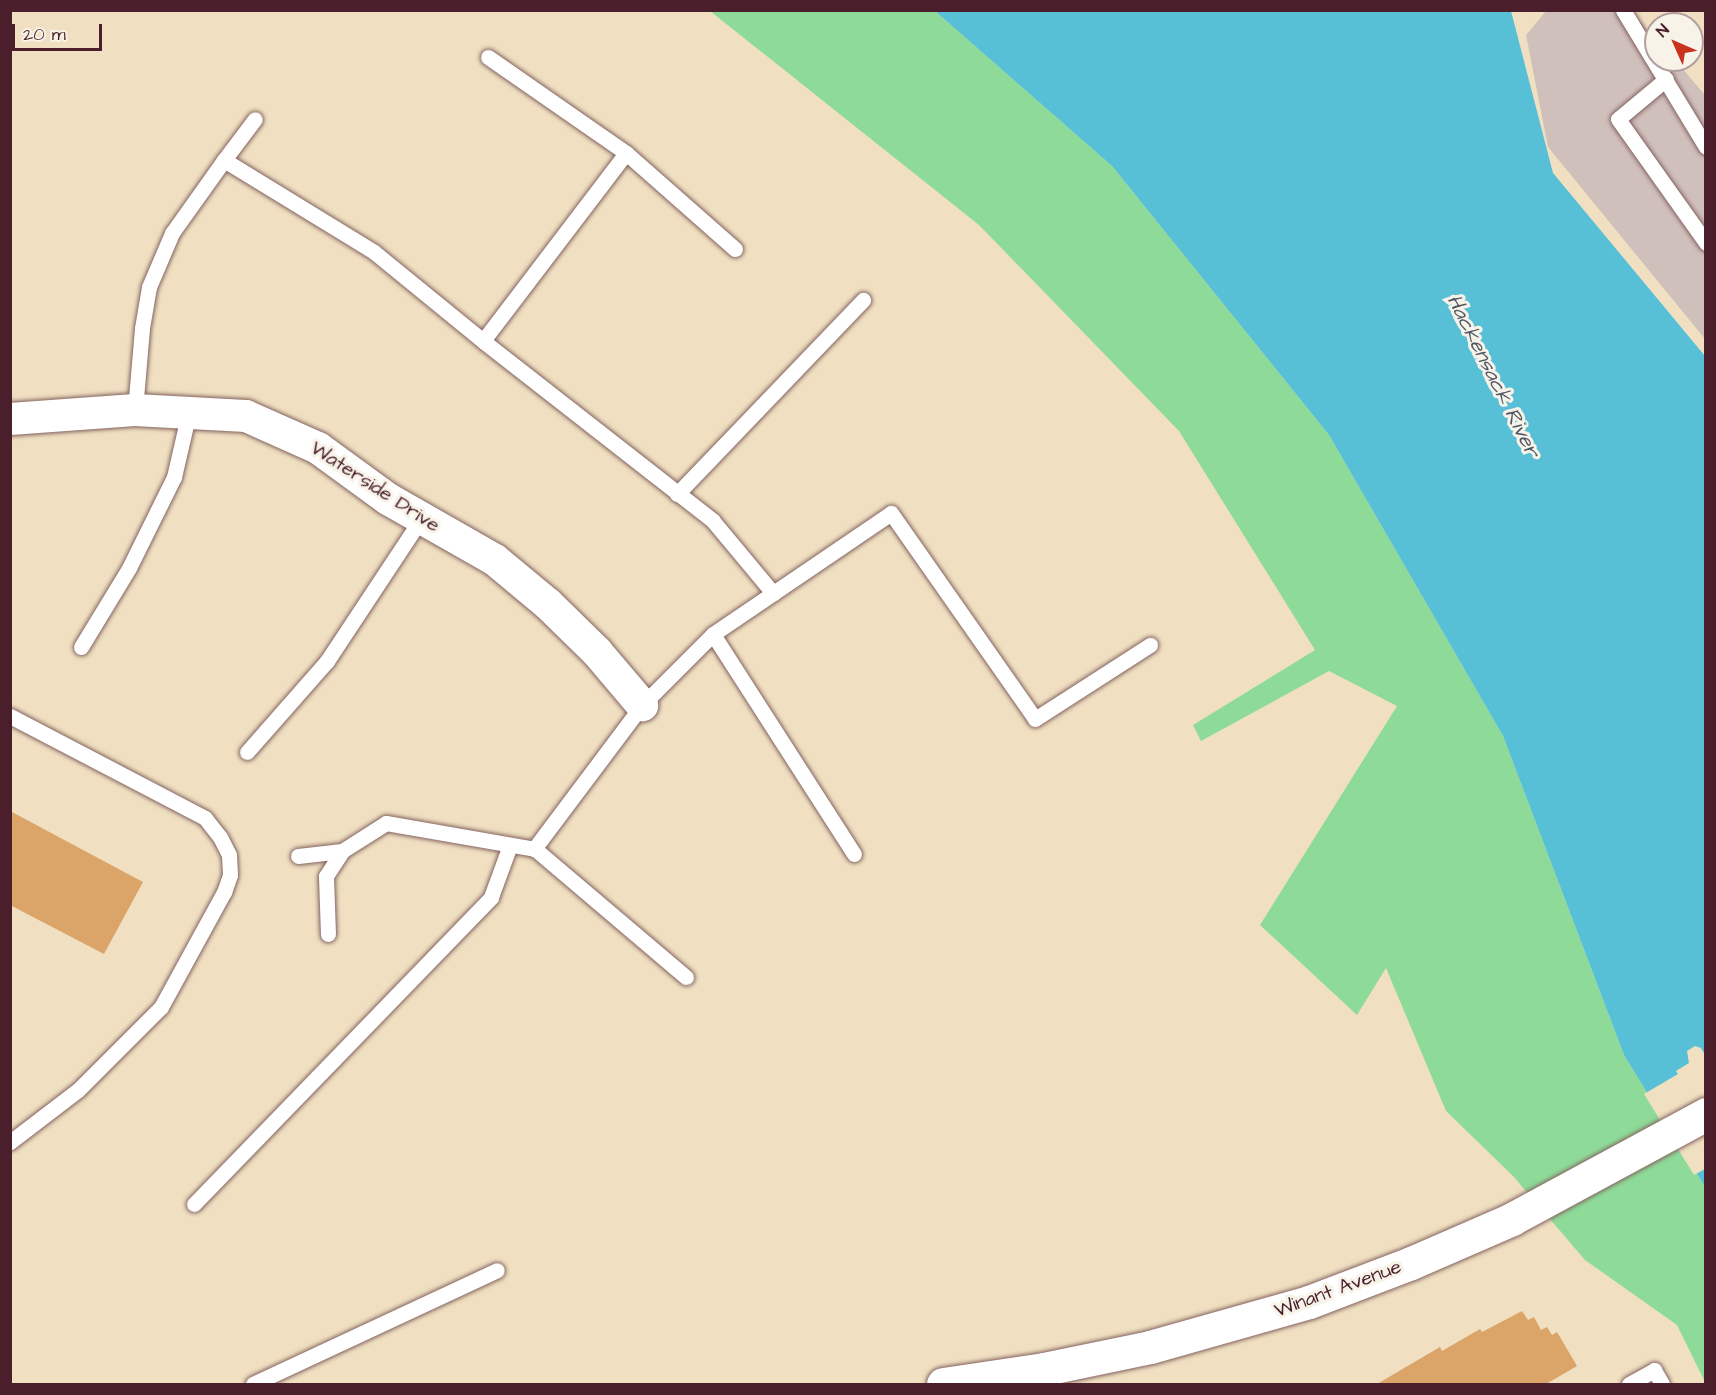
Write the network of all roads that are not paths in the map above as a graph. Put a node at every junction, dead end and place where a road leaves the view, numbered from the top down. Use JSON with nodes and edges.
{"nodes":[{"id":1,"x":1623,"y":10,"type":"edge"},
{"id":2,"x":488,"y":57,"type":"dead end"},
{"id":3,"x":1666,"y":79,"type":"junction"},
{"id":4,"x":255,"y":119,"type":"dead end"},
{"id":5,"x":1706,"y":147,"type":"edge"},
{"id":6,"x":626,"y":153,"type":"junction"},
{"id":7,"x":224,"y":160,"type":"junction"},
{"id":8,"x":1706,"y":243,"type":"edge"},
{"id":9,"x":735,"y":249,"type":"dead end"},
{"id":10,"x":863,"y":300,"type":"dead end"},
{"id":11,"x":483,"y":341,"type":"junction"},
{"id":12,"x":135,"y":410,"type":"junction"},
{"id":13,"x":189,"y":412,"type":"junction"},
{"id":14,"x":10,"y":419,"type":"edge"},
{"id":15,"x":677,"y":494,"type":"junction"},
{"id":16,"x":421,"y":519,"type":"junction"},
{"id":17,"x":773,"y":593,"type":"junction"},
{"id":18,"x":713,"y":634,"type":"junction"},
{"id":19,"x":1150,"y":645,"type":"dead end"},
{"id":20,"x":81,"y":647,"type":"dead end"},
{"id":21,"x":642,"y":705,"type":"junction"},
{"id":22,"x":10,"y":716,"type":"edge"},
{"id":23,"x":247,"y":752,"type":"dead end"},
{"id":24,"x":510,"y":845,"type":"junction"},
{"id":25,"x":534,"y":849,"type":"junction"},
{"id":26,"x":342,"y":851,"type":"junction"},
{"id":27,"x":854,"y":854,"type":"dead end"},
{"id":28,"x":298,"y":856,"type":"dead end"},
{"id":29,"x":328,"y":934,"type":"dead end"},
{"id":30,"x":686,"y":977,"type":"dead end"},
{"id":31,"x":1706,"y":1113,"type":"edge"},
{"id":32,"x":10,"y":1143,"type":"edge"},
{"id":33,"x":194,"y":1204,"type":"dead end"},
{"id":34,"x":497,"y":1270,"type":"dead end"},
{"id":35,"x":253,"y":1384,"type":"edge"},
{"id":36,"x":943,"y":1384,"type":"edge"},
{"id":37,"x":1629,"y":1384,"type":"edge"},
{"id":38,"x":1662,"y":1384,"type":"edge"}],
"edges":[{"from":1,"to":3,"type":"lane"},
{"from":2,"to":6,"type":"lane"},
{"from":3,"to":5,"type":"lane"},
{"from":3,"to":8,"type":"lane"},
{"from":4,"to":7,"type":"lane"},
{"from":6,"to":9,"type":"lane"},
{"from":6,"to":11,"type":"lane"},
{"from":7,"to":11,"type":"lane"},
{"from":7,"to":12,"type":"lane"},
{"from":10,"to":15,"type":"lane"},
{"from":11,"to":15,"type":"lane"},
{"from":12,"to":13,"type":"street","name":"Waterside Drive"},
{"from":12,"to":14,"type":"street","name":"Waterside Drive"},
{"from":13,"to":16,"type":"street","name":"Waterside Drive"},
{"from":13,"to":20,"type":"lane"},
{"from":15,"to":17,"type":"lane"},
{"from":16,"to":21,"type":"street","name":"Waterside Drive"},
{"from":16,"to":23,"type":"lane"},
{"from":17,"to":18,"type":"lane"},
{"from":17,"to":19,"type":"lane"},
{"from":18,"to":21,"type":"lane"},
{"from":18,"to":27,"type":"lane"},
{"from":21,"to":25,"type":"lane"},
{"from":22,"to":32,"type":"lane"},
{"from":24,"to":25,"type":"lane"},
{"from":24,"to":26,"type":"lane"},
{"from":24,"to":33,"type":"lane"},
{"from":25,"to":30,"type":"lane"},
{"from":26,"to":28,"type":"lane"},
{"from":26,"to":29,"type":"lane"},
{"from":31,"to":36,"type":"highway","name":"Winant Avenue"},
{"from":34,"to":35,"type":"lane"},
{"from":37,"to":38,"type":"lane"}]}
